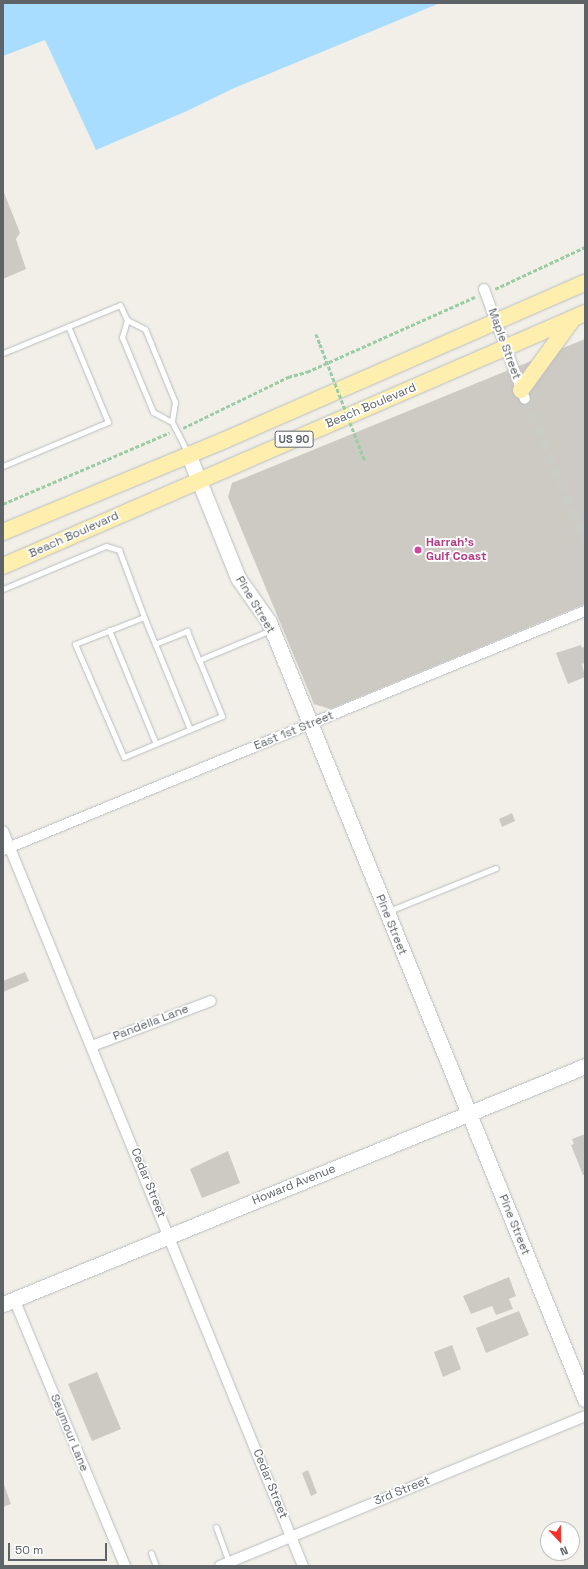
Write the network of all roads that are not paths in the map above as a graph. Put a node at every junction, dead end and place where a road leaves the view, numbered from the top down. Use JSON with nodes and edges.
{"nodes":[{"id":1,"x":585,"y":283,"type":"edge"},
{"id":2,"x":481,"y":292,"type":"road end"},
{"id":3,"x":580,"y":316,"type":"edge"},
{"id":4,"x":127,"y":320,"type":"junction"},
{"id":5,"x":496,"y":320,"type":"junction"},
{"id":6,"x":68,"y":326,"type":"junction"},
{"id":7,"x":505,"y":348,"type":"junction"},
{"id":8,"x":3,"y":353,"type":"edge"},
{"id":9,"x":523,"y":394,"type":"joint"},
{"id":10,"x":172,"y":422,"type":"junction"},
{"id":11,"x":189,"y":456,"type":"junction"},
{"id":12,"x":3,"y":466,"type":"edge"},
{"id":13,"x":199,"y":480,"type":"junction"},
{"id":14,"x":3,"y":532,"type":"edge"},
{"id":15,"x":3,"y":566,"type":"edge"},
{"id":16,"x":3,"y":589,"type":"edge"},
{"id":17,"x":585,"y":611,"type":"edge"},
{"id":18,"x":144,"y":617,"type":"junction"},
{"id":19,"x":109,"y":630,"type":"junction"},
{"id":20,"x":272,"y":630,"type":"junction"},
{"id":21,"x":155,"y":644,"type":"junction"},
{"id":22,"x":199,"y":660,"type":"junction"},
{"id":23,"x":310,"y":724,"type":"junction"},
{"id":24,"x":190,"y":730,"type":"junction"},
{"id":25,"x":156,"y":744,"type":"junction"},
{"id":26,"x":3,"y":831,"type":"edge"},
{"id":27,"x":6,"y":849,"type":"edge"},
{"id":28,"x":496,"y":868,"type":"dead end"},
{"id":29,"x":386,"y":912,"type":"junction"},
{"id":30,"x":211,"y":1001,"type":"dead end"},
{"id":31,"x":92,"y":1046,"type":"junction"},
{"id":32,"x":585,"y":1066,"type":"edge"},
{"id":33,"x":469,"y":1114,"type":"junction"},
{"id":34,"x":170,"y":1236,"type":"junction"},
{"id":35,"x":9,"y":1302,"type":"edge"},
{"id":36,"x":585,"y":1399,"type":"edge"},
{"id":37,"x":585,"y":1416,"type":"edge"},
{"id":38,"x":216,"y":1527,"type":"dead end"},
{"id":39,"x":291,"y":1537,"type":"junction"},
{"id":40,"x":151,"y":1553,"type":"dead end"},
{"id":41,"x":224,"y":1564,"type":"edge"},
{"id":42,"x":124,"y":1566,"type":"edge"},
{"id":43,"x":156,"y":1566,"type":"edge"},
{"id":44,"x":302,"y":1566,"type":"edge"}],
"edges":[{"from":1,"to":5,"type":"main road","number":"US 90"},
{"from":2,"to":5,"type":"street","name":"Maple Street"},
{"from":3,"to":7,"type":"main road","name":"Beach Boulevard","number":"US 90"},
{"from":3,"to":9,"type":"main road"},
{"from":4,"to":6,"type":"lane"},
{"from":4,"to":10,"type":"lane"},
{"from":4,"to":10,"type":"lane"},
{"from":5,"to":7,"type":"street","name":"Maple Street"},
{"from":5,"to":11,"type":"main road","number":"US 90"},
{"from":6,"to":8,"type":"lane"},
{"from":6,"to":12,"type":"lane"},
{"from":7,"to":9,"type":"street","name":"Maple Street"},
{"from":7,"to":13,"type":"main road","name":"Beach Boulevard","number":"US 90"},
{"from":10,"to":11,"type":"lane"},
{"from":11,"to":13,"type":"street","name":"Pine Street"},
{"from":11,"to":14,"type":"main road","number":"US 90"},
{"from":13,"to":15,"type":"main road","name":"Beach Boulevard","number":"US 90"},
{"from":13,"to":20,"type":"street","name":"Pine Street"},
{"from":16,"to":18,"type":"lane"},
{"from":17,"to":23,"type":"street","name":"East 1st Street"},
{"from":18,"to":19,"type":"lane"},
{"from":18,"to":21,"type":"lane"},
{"from":19,"to":25,"type":"lane"},
{"from":19,"to":25,"type":"lane"},
{"from":20,"to":22,"type":"lane"},
{"from":20,"to":23,"type":"street","name":"Pine Street"},
{"from":21,"to":22,"type":"lane"},
{"from":21,"to":24,"type":"lane"},
{"from":22,"to":24,"type":"lane"},
{"from":23,"to":27,"type":"street","name":"East 1st Street"},
{"from":23,"to":29,"type":"street","name":"Pine Street"},
{"from":24,"to":25,"type":"lane"},
{"from":26,"to":27,"type":"street","name":"Cedar Street"},
{"from":27,"to":31,"type":"street","name":"Cedar Street"},
{"from":28,"to":29,"type":"lane"},
{"from":29,"to":33,"type":"street","name":"Pine Street"},
{"from":30,"to":31,"type":"street","name":"Pandella Lane"},
{"from":31,"to":34,"type":"street","name":"Cedar Street"},
{"from":32,"to":33,"type":"street","name":"Howard Avenue"},
{"from":33,"to":34,"type":"street","name":"Howard Avenue"},
{"from":33,"to":36,"type":"street","name":"Pine Street"},
{"from":34,"to":35,"type":"street","name":"Howard Avenue"},
{"from":34,"to":39,"type":"street","name":"Cedar Street"},
{"from":35,"to":42,"type":"street","name":"Seymour Lane"},
{"from":37,"to":39,"type":"street","name":"3rd Street"},
{"from":38,"to":41,"type":"lane"},
{"from":39,"to":41,"type":"street","name":"3rd Street"},
{"from":39,"to":44,"type":"street","name":"Cedar Street"},
{"from":40,"to":43,"type":"lane"}]}
